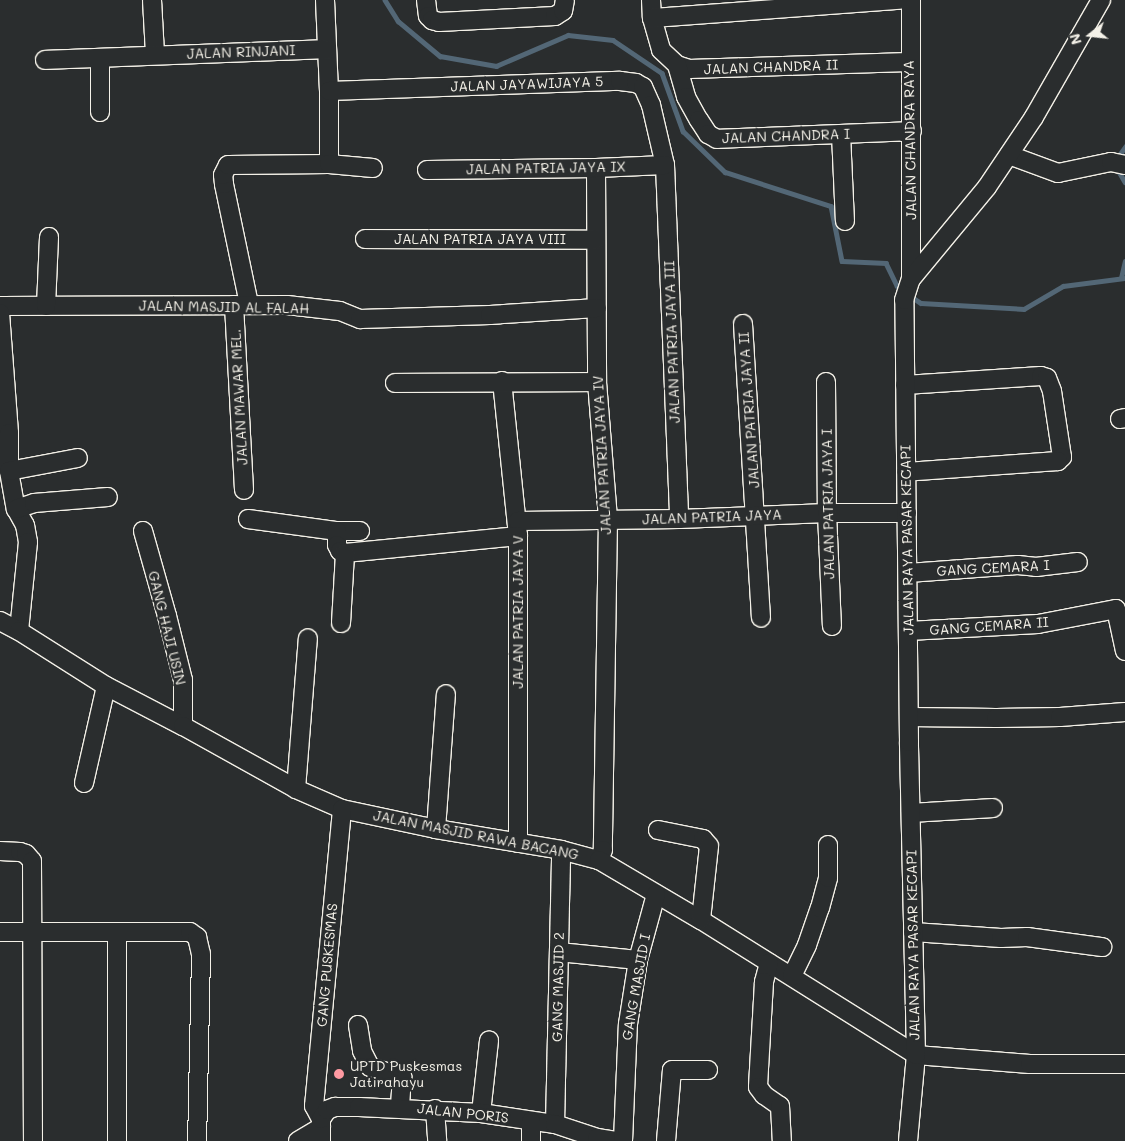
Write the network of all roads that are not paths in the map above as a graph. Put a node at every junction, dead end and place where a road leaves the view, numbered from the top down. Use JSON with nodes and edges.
{"nodes":[{"id":1,"x":152,"y":0,"type":"edge"},
{"id":2,"x":325,"y":0,"type":"edge"},
{"id":3,"x":426,"y":0,"type":"edge"},
{"id":4,"x":565,"y":0,"type":"edge"},
{"id":5,"x":651,"y":0,"type":"edge"},
{"id":6,"x":900,"y":0,"type":"edge"},
{"id":7,"x":911,"y":0,"type":"edge"},
{"id":8,"x":1101,"y":0,"type":"edge"},
{"id":9,"x":652,"y":18,"type":"junction"},
{"id":10,"x":328,"y":49,"type":"junction"},
{"id":11,"x":155,"y":54,"type":"junction"},
{"id":12,"x":100,"y":58,"type":"junction"},
{"id":13,"x":45,"y":60,"type":"dead end"},
{"id":14,"x":909,"y":62,"type":"junction"},
{"id":15,"x":677,"y":65,"type":"junction"},
{"id":16,"x":329,"y":91,"type":"junction"},
{"id":17,"x":100,"y":112,"type":"dead end"},
{"id":18,"x":912,"y":131,"type":"junction"},
{"id":19,"x":841,"y":134,"type":"junction"},
{"id":20,"x":1008,"y":155,"type":"junction"},
{"id":21,"x":329,"y":164,"type":"junction"},
{"id":22,"x":1120,"y":164,"type":"edge"},
{"id":23,"x":665,"y":165,"type":"junction"},
{"id":24,"x":373,"y":168,"type":"dead end"},
{"id":25,"x":596,"y":168,"type":"junction"},
{"id":26,"x":427,"y":170,"type":"dead end"},
{"id":27,"x":845,"y":221,"type":"dead end"},
{"id":28,"x":49,"y":236,"type":"dead end"},
{"id":29,"x":365,"y":239,"type":"dead end"},
{"id":30,"x":596,"y":240,"type":"junction"},
{"id":31,"x":908,"y":288,"type":"junction"},
{"id":32,"x":241,"y":305,"type":"junction"},
{"id":33,"x":0,"y":306,"type":"edge"},
{"id":34,"x":46,"y":306,"type":"junction"},
{"id":35,"x":596,"y":308,"type":"junction"},
{"id":36,"x":0,"y":313,"type":"edge"},
{"id":37,"x":743,"y":324,"type":"dead end"},
{"id":38,"x":502,"y":381,"type":"junction"},
{"id":39,"x":597,"y":382,"type":"junction"},
{"id":40,"x":826,"y":382,"type":"dead end"},
{"id":41,"x":395,"y":383,"type":"dead end"},
{"id":42,"x":905,"y":385,"type":"junction"},
{"id":43,"x":5,"y":432,"type":"edge"},
{"id":44,"x":78,"y":458,"type":"dead end"},
{"id":45,"x":9,"y":472,"type":"junction"},
{"id":46,"x":906,"y":472,"type":"junction"},
{"id":47,"x":244,"y":490,"type":"dead end"},
{"id":48,"x":108,"y":497,"type":"dead end"},
{"id":49,"x":16,"y":509,"type":"junction"},
{"id":50,"x":827,"y":513,"type":"junction"},
{"id":51,"x":907,"y":513,"type":"junction"},
{"id":52,"x":756,"y":516,"type":"junction"},
{"id":53,"x":248,"y":519,"type":"dead end"},
{"id":54,"x":608,"y":519,"type":"junction"},
{"id":55,"x":679,"y":520,"type":"junction"},
{"id":56,"x":518,"y":528,"type":"junction"},
{"id":57,"x":143,"y":531,"type":"dead end"},
{"id":58,"x":337,"y":531,"type":"junction"},
{"id":59,"x":360,"y":531,"type":"dead end"},
{"id":60,"x":345,"y":553,"type":"junction"},
{"id":61,"x":1078,"y":562,"type":"dead end"},
{"id":62,"x":908,"y":573,"type":"junction"},
{"id":63,"x":1120,"y":608,"type":"edge"},
{"id":64,"x":761,"y":617,"type":"dead end"},
{"id":65,"x":0,"y":621,"type":"edge"},
{"id":66,"x":341,"y":623,"type":"dead end"},
{"id":67,"x":832,"y":626,"type":"dead end"},
{"id":68,"x":19,"y":631,"type":"junction"},
{"id":69,"x":908,"y":631,"type":"junction"},
{"id":70,"x":308,"y":638,"type":"dead end"},
{"id":71,"x":1123,"y":651,"type":"edge"},
{"id":72,"x":106,"y":686,"type":"junction"},
{"id":73,"x":446,"y":694,"type":"dead end"},
{"id":74,"x":1125,"y":712,"type":"edge"},
{"id":75,"x":909,"y":717,"type":"junction"},
{"id":76,"x":183,"y":726,"type":"junction"},
{"id":77,"x":84,"y":782,"type":"dead end"},
{"id":78,"x":296,"y":789,"type":"junction"},
{"id":79,"x":993,"y":808,"type":"dead end"},
{"id":80,"x":342,"y":809,"type":"junction"},
{"id":81,"x":911,"y":813,"type":"junction"},
{"id":82,"x":436,"y":829,"type":"junction"},
{"id":83,"x":658,"y":830,"type":"dead end"},
{"id":84,"x":518,"y":843,"type":"junction"},
{"id":85,"x":828,"y":845,"type":"dead end"},
{"id":86,"x":561,"y":850,"type":"junction"},
{"id":87,"x":0,"y":851,"type":"edge"},
{"id":88,"x":599,"y":860,"type":"junction"},
{"id":89,"x":656,"y":894,"type":"junction"},
{"id":90,"x":701,"y":920,"type":"junction"},
{"id":91,"x":0,"y":932,"type":"edge"},
{"id":92,"x":117,"y":932,"type":"junction"},
{"id":93,"x":913,"y":932,"type":"junction"},
{"id":94,"x":34,"y":933,"type":"junction"},
{"id":95,"x":1102,"y":947,"type":"dead end"},
{"id":96,"x":559,"y":952,"type":"junction"},
{"id":97,"x":638,"y":960,"type":"junction"},
{"id":98,"x":769,"y":963,"type":"junction"},
{"id":99,"x":792,"y":976,"type":"junction"},
{"id":100,"x":358,"y":1025,"type":"dead end"},
{"id":101,"x":489,"y":1040,"type":"dead end"},
{"id":102,"x":916,"y":1055,"type":"junction"},
{"id":103,"x":1125,"y":1064,"type":"edge"},
{"id":104,"x":708,"y":1070,"type":"dead end"},
{"id":105,"x":400,"y":1108,"type":"junction"},
{"id":106,"x":435,"y":1109,"type":"junction"},
{"id":107,"x":481,"y":1112,"type":"junction"},
{"id":108,"x":531,"y":1121,"type":"junction"},
{"id":109,"x":555,"y":1124,"type":"junction"},
{"id":110,"x":321,"y":1129,"type":"edge"},
{"id":111,"x":575,"y":1136,"type":"edge"},
{"id":112,"x":33,"y":1141,"type":"edge"},
{"id":113,"x":117,"y":1141,"type":"edge"},
{"id":114,"x":197,"y":1141,"type":"edge"},
{"id":115,"x":298,"y":1141,"type":"edge"},
{"id":116,"x":437,"y":1141,"type":"edge"},
{"id":117,"x":531,"y":1141,"type":"edge"},
{"id":118,"x":616,"y":1141,"type":"edge"},
{"id":119,"x":623,"y":1141,"type":"edge"},
{"id":120,"x":666,"y":1141,"type":"edge"},
{"id":121,"x":782,"y":1141,"type":"edge"},
{"id":122,"x":908,"y":1141,"type":"edge"}],
"edges":[{"from":1,"to":11,"type":"street"},
{"from":2,"to":10,"type":"street"},
{"from":3,"to":4,"type":"street"},
{"from":5,"to":9,"type":"street"},
{"from":6,"to":9,"type":"street"},
{"from":7,"to":14,"type":"street","name":"JALAN CHANDRA RAYA"},
{"from":8,"to":20,"type":"street"},
{"from":9,"to":15,"type":"street"},
{"from":10,"to":11,"type":"street","name":"JALAN RINJANI"},
{"from":10,"to":16,"type":"street"},
{"from":11,"to":12,"type":"street","name":"JALAN RINJANI"},
{"from":12,"to":13,"type":"street","name":"JALAN RINJANI"},
{"from":12,"to":17,"type":"street"},
{"from":14,"to":15,"type":"street","name":"JALAN CHANDRA II"},
{"from":14,"to":18,"type":"street","name":"JALAN CHANDRA RAYA"},
{"from":15,"to":19,"type":"street","name":"JALAN CHANDRA I"},
{"from":16,"to":21,"type":"street"},
{"from":16,"to":23,"type":"street","name":"JALAN JAYAWIJAYA 5"},
{"from":18,"to":19,"type":"street","name":"JALAN CHANDRA I"},
{"from":18,"to":31,"type":"street","name":"JALAN CHANDRA RAYA"},
{"from":19,"to":27,"type":"street"},
{"from":20,"to":22,"type":"street"},
{"from":20,"to":31,"type":"street"},
{"from":21,"to":24,"type":"street"},
{"from":21,"to":32,"type":"street","name":"JALAN MAWAR MEL."},
{"from":23,"to":25,"type":"street","name":"JALAN PATRIA JAYA IX"},
{"from":23,"to":55,"type":"street","name":"JALAN PATRIA JAYA III"},
{"from":25,"to":26,"type":"street","name":"JALAN PATRIA JAYA IX"},
{"from":25,"to":30,"type":"street","name":"JALAN PATRIA JAYA IV"},
{"from":28,"to":34,"type":"street"},
{"from":29,"to":30,"type":"street","name":"JALAN PATRIA JAYA VIII"},
{"from":30,"to":35,"type":"street","name":"JALAN PATRIA JAYA IV"},
{"from":31,"to":42,"type":"street","name":"JALAN RAYA PASAR KECAPI"},
{"from":32,"to":34,"type":"street","name":"JALAN MASJID AL FALAH"},
{"from":32,"to":35,"type":"street","name":"JALAN MASJID AL FALAH"},
{"from":32,"to":47,"type":"street","name":"JALAN MAWAR MEL."},
{"from":33,"to":34,"type":"street","name":"JALAN MASJID AL FALAH"},
{"from":35,"to":39,"type":"street","name":"JALAN PATRIA JAYA IV"},
{"from":36,"to":43,"type":"street"},
{"from":37,"to":52,"type":"street","name":"JALAN PATRIA JAYA II"},
{"from":38,"to":39,"type":"street"},
{"from":38,"to":41,"type":"street"},
{"from":38,"to":56,"type":"street","name":"JALAN PATRIA JAYA V"},
{"from":39,"to":54,"type":"street","name":"JALAN PATRIA JAYA IV"},
{"from":40,"to":50,"type":"street","name":"JALAN PATRIA JAYA I"},
{"from":42,"to":46,"type":"street","name":"JALAN RAYA PASAR KECAPI"},
{"from":42,"to":46,"type":"street"},
{"from":43,"to":45,"type":"street"},
{"from":44,"to":45,"type":"street"},
{"from":45,"to":49,"type":"street"},
{"from":46,"to":51,"type":"street","name":"JALAN RAYA PASAR KECAPI"},
{"from":48,"to":49,"type":"street"},
{"from":49,"to":68,"type":"street"},
{"from":50,"to":51,"type":"street","name":"JALAN PATRIA JAYA"},
{"from":50,"to":52,"type":"street","name":"JALAN PATRIA JAYA"},
{"from":50,"to":67,"type":"street","name":"JALAN PATRIA JAYA I"},
{"from":51,"to":62,"type":"street","name":"JALAN RAYA PASAR KECAPI"},
{"from":52,"to":55,"type":"street","name":"JALAN PATRIA JAYA"},
{"from":52,"to":64,"type":"street","name":"JALAN PATRIA JAYA II"},
{"from":53,"to":58,"type":"street"},
{"from":54,"to":55,"type":"street","name":"JALAN PATRIA JAYA"},
{"from":54,"to":56,"type":"street","name":"JALAN PATRIA JAYA"},
{"from":54,"to":88,"type":"street","name":"JALAN PATRIA JAYA IV"},
{"from":56,"to":60,"type":"street","name":"JALAN PATRIA JAYA"},
{"from":56,"to":84,"type":"street","name":"JALAN PATRIA JAYA V"},
{"from":57,"to":76,"type":"street","name":"GANG HAJI USIN"},
{"from":58,"to":59,"type":"street"},
{"from":58,"to":60,"type":"street"},
{"from":60,"to":66,"type":"street"},
{"from":61,"to":62,"type":"street","name":"GANG CEMARA I"},
{"from":62,"to":69,"type":"street","name":"JALAN RAYA PASAR KECAPI"},
{"from":63,"to":69,"type":"street","name":"GANG CEMARA II"},
{"from":63,"to":71,"type":"street","name":"GANG CEMARA II"},
{"from":65,"to":68,"type":"street","name":"JALAN MASJID RAWA BACANG"},
{"from":68,"to":72,"type":"street","name":"JALAN MASJID RAWA BACANG"},
{"from":69,"to":75,"type":"street","name":"JALAN RAYA PASAR KECAPI"},
{"from":70,"to":78,"type":"street"},
{"from":72,"to":76,"type":"street","name":"JALAN MASJID RAWA BACANG"},
{"from":72,"to":77,"type":"street"},
{"from":73,"to":82,"type":"street"},
{"from":74,"to":75,"type":"street"},
{"from":75,"to":81,"type":"street","name":"JALAN RAYA PASAR KECAPI"},
{"from":76,"to":78,"type":"street","name":"JALAN MASJID RAWA BACANG"},
{"from":78,"to":80,"type":"street","name":"JALAN MASJID RAWA BACANG"},
{"from":79,"to":81,"type":"street"},
{"from":80,"to":82,"type":"street","name":"JALAN MASJID RAWA BACANG"},
{"from":80,"to":110,"type":"street","name":"GANG PUSKESMAS"},
{"from":81,"to":93,"type":"street","name":"JALAN RAYA PASAR KECAPI"},
{"from":82,"to":84,"type":"street","name":"JALAN MASJID RAWA BACANG"},
{"from":83,"to":90,"type":"street"},
{"from":84,"to":86,"type":"street","name":"JALAN MASJID RAWA BACANG"},
{"from":85,"to":99,"type":"street"},
{"from":86,"to":88,"type":"street","name":"JALAN MASJID RAWA BACANG"},
{"from":86,"to":96,"type":"street","name":"GANG MASJID 2"},
{"from":87,"to":94,"type":"street"},
{"from":88,"to":89,"type":"street","name":"JALAN MASJID RAWA BACANG"},
{"from":89,"to":90,"type":"street","name":"JALAN MASJID RAWA BACANG"},
{"from":89,"to":97,"type":"street","name":"GANG MASJID I"},
{"from":90,"to":98,"type":"street","name":"JALAN MASJID RAWA BACANG"},
{"from":91,"to":94,"type":"street"},
{"from":92,"to":94,"type":"street"},
{"from":92,"to":113,"type":"street"},
{"from":92,"to":114,"type":"street"},
{"from":93,"to":95,"type":"street"},
{"from":93,"to":102,"type":"street","name":"JALAN RAYA PASAR KECAPI"},
{"from":94,"to":112,"type":"street"},
{"from":96,"to":97,"type":"street"},
{"from":96,"to":109,"type":"street","name":"GANG MASJID 2"},
{"from":97,"to":119,"type":"street","name":"GANG MASJID I"},
{"from":98,"to":99,"type":"street","name":"JALAN MASJID RAWA BACANG"},
{"from":98,"to":121,"type":"street"},
{"from":99,"to":102,"type":"street","name":"JALAN MASJID RAWA BACANG"},
{"from":100,"to":105,"type":"street"},
{"from":101,"to":107,"type":"street"},
{"from":102,"to":103,"type":"street","name":"JALAN MASJID RAWA BACANG"},
{"from":102,"to":122,"type":"street","name":"JALAN RAYA PASAR KECAPI"},
{"from":104,"to":120,"type":"street"},
{"from":105,"to":106,"type":"street","name":"JALAN PORIS"},
{"from":105,"to":110,"type":"street","name":"JALAN PORIS"},
{"from":106,"to":107,"type":"street","name":"JALAN PORIS"},
{"from":106,"to":116,"type":"street"},
{"from":107,"to":108,"type":"street","name":"JALAN PORIS"},
{"from":108,"to":109,"type":"street","name":"JALAN PORIS"},
{"from":108,"to":117,"type":"street"},
{"from":109,"to":111,"type":"street","name":"JALAN PORIS"},
{"from":110,"to":115,"type":"street","name":"JALAN PORIS"},
{"from":111,"to":118,"type":"street","name":"JALAN PORIS"}]}
